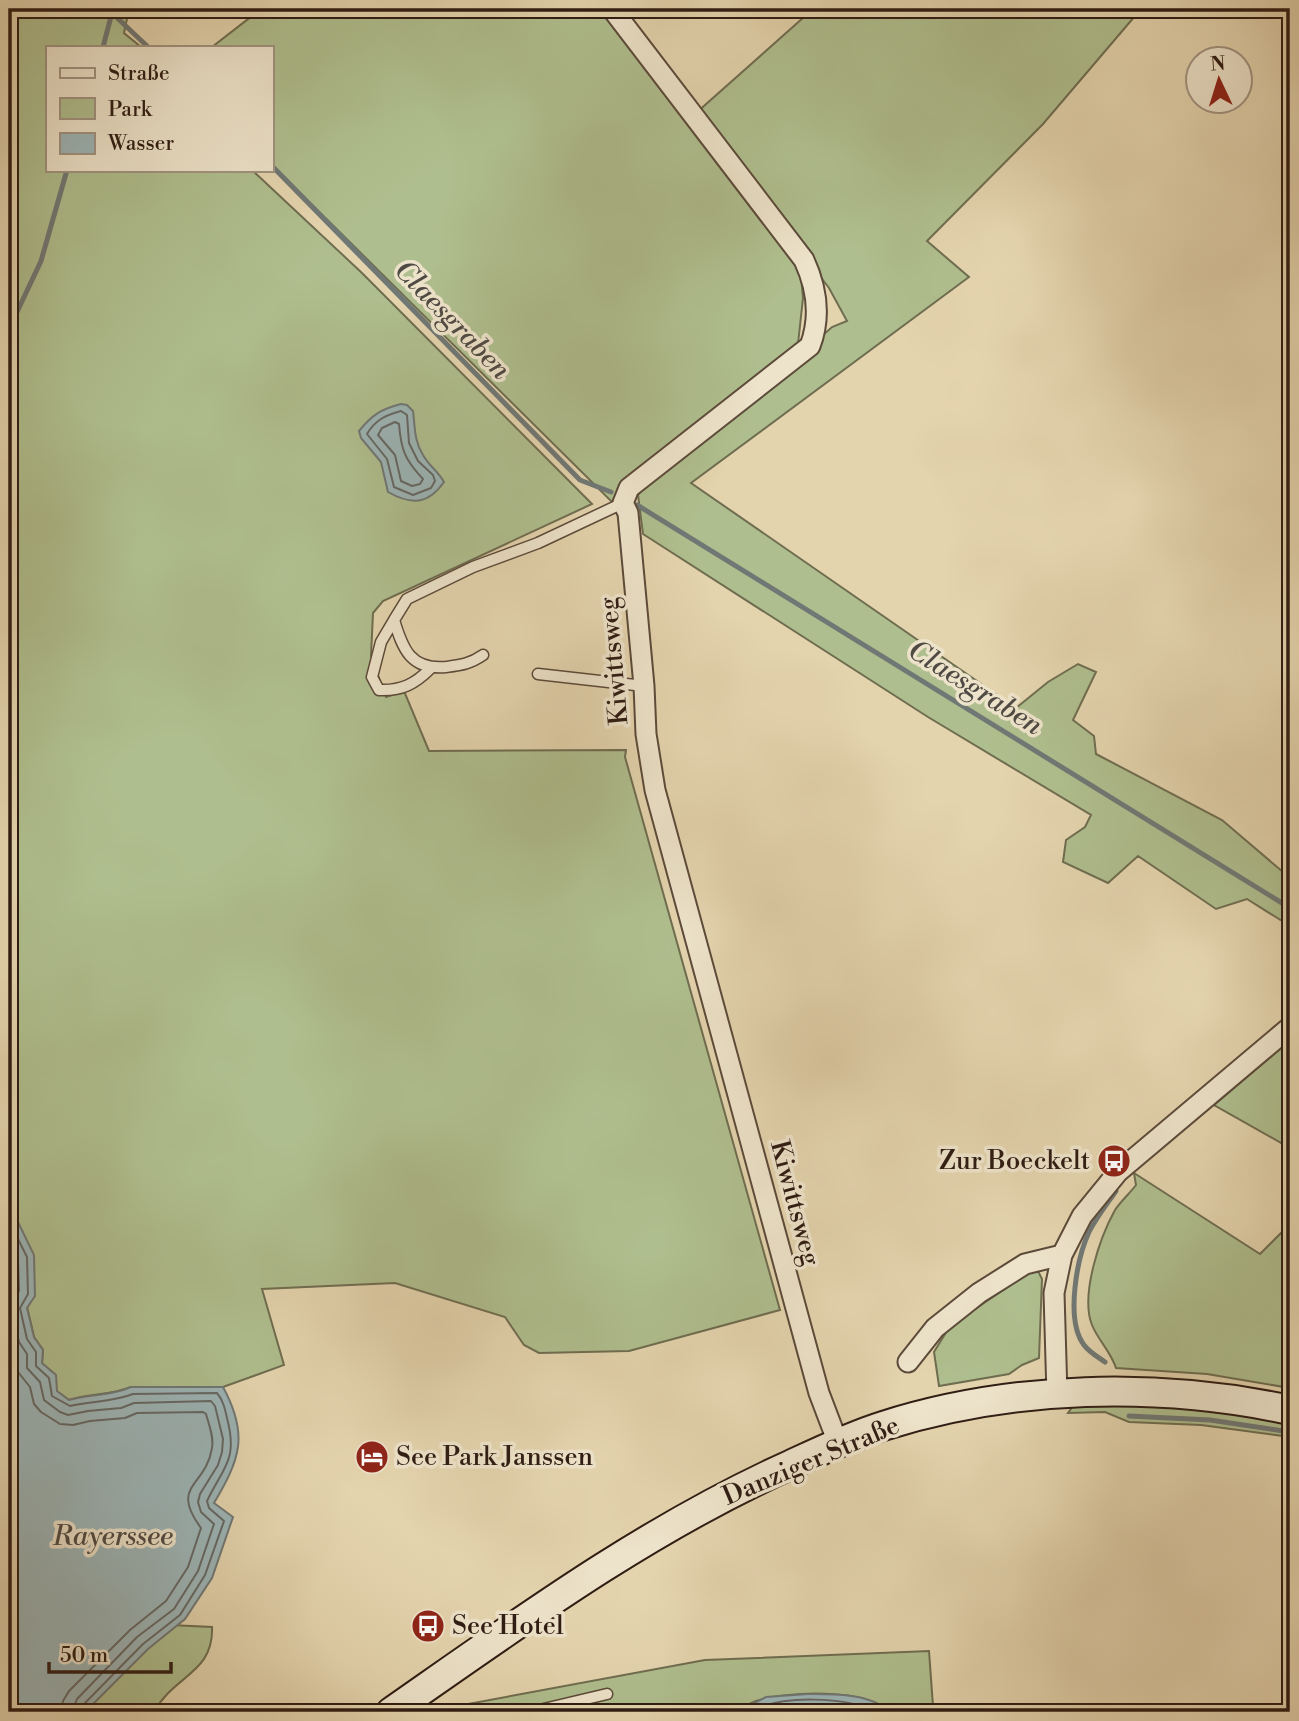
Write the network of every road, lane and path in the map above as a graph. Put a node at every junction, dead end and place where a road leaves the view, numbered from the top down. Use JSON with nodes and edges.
{"nodes":[{"id":1,"x":612,"y":9,"type":"edge"},
{"id":2,"x":623,"y":502,"type":"junction"},
{"id":3,"x":394,"y":620,"type":"junction"},
{"id":4,"x":482,"y":654,"type":"dead end"},
{"id":5,"x":431,"y":668,"type":"junction"},
{"id":6,"x":538,"y":674,"type":"dead end"},
{"id":7,"x":644,"y":686,"type":"junction"},
{"id":8,"x":1290,"y":1027,"type":"edge"},
{"id":9,"x":1062,"y":1255,"type":"junction"},
{"id":10,"x":908,"y":1362,"type":"dead end"},
{"id":11,"x":1057,"y":1395,"type":"junction"},
{"id":12,"x":1290,"y":1410,"type":"edge"},
{"id":13,"x":838,"y":1443,"type":"junction"},
{"id":14,"x":607,"y":1694,"type":"dead end"},
{"id":15,"x":391,"y":1712,"type":"edge"},
{"id":16,"x":531,"y":1712,"type":"edge"}],
"edges":[{"from":1,"to":2,"type":"street"},
{"from":2,"to":3,"type":"lane"},
{"from":2,"to":7,"type":"street","name":"Kiwittsweg"},
{"from":3,"to":5,"type":"lane"},
{"from":3,"to":5,"type":"lane"},
{"from":4,"to":5,"type":"lane"},
{"from":6,"to":7,"type":"lane"},
{"from":7,"to":13,"type":"street","name":"Kiwittsweg"},
{"from":8,"to":9,"type":"street"},
{"from":9,"to":10,"type":"street"},
{"from":9,"to":11,"type":"street"},
{"from":11,"to":12,"type":"street","name":"Danziger Straße"},
{"from":11,"to":13,"type":"street","name":"Danziger Straße"},
{"from":13,"to":15,"type":"street","name":"Danziger Straße"},
{"from":14,"to":16,"type":"lane"}]}
